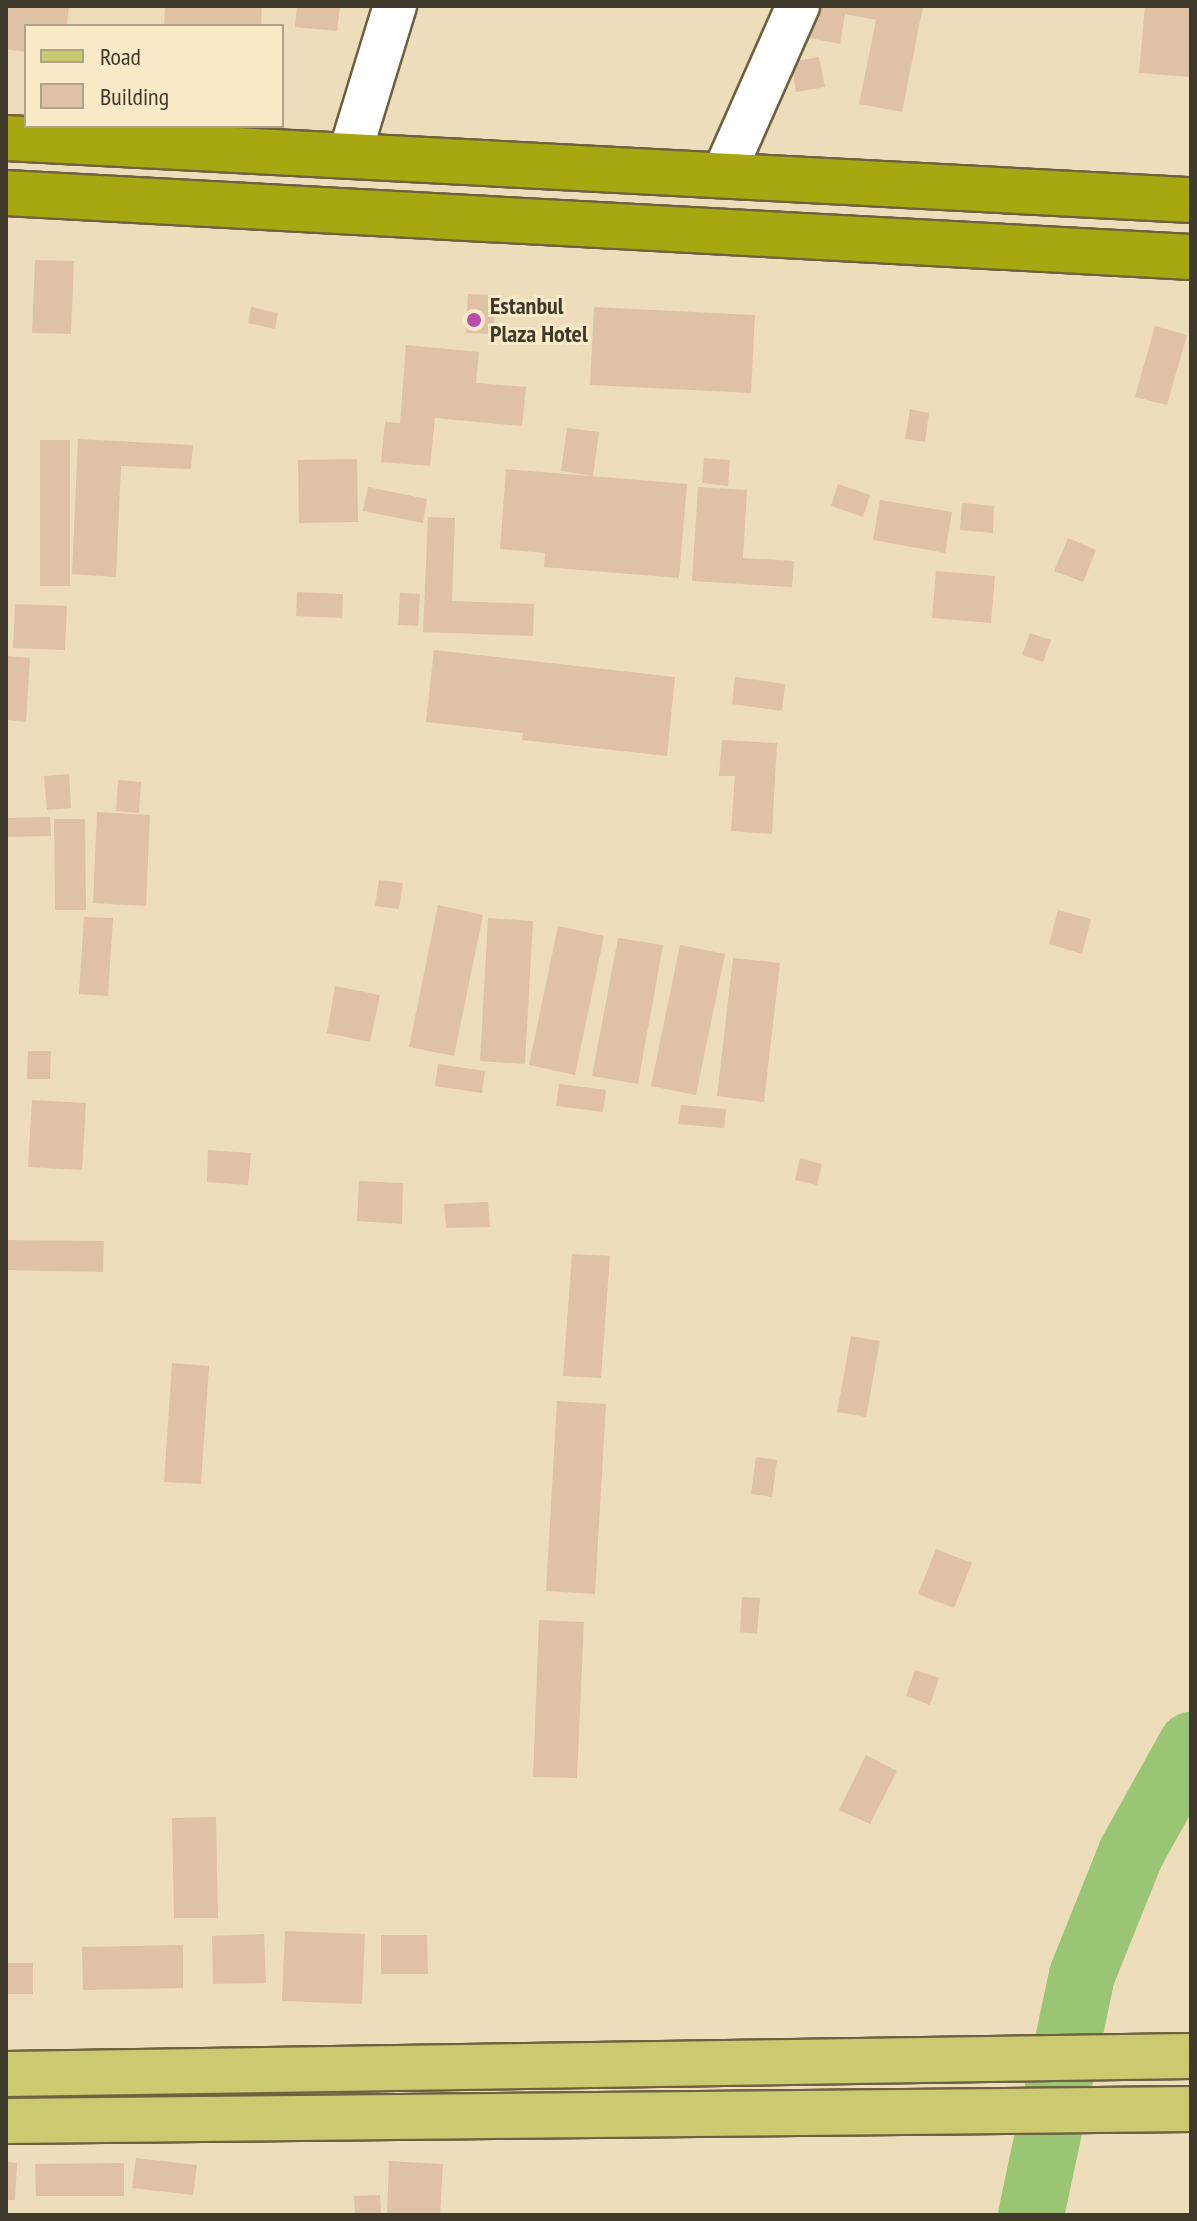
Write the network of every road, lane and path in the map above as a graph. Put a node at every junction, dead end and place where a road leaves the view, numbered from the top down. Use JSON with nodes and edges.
{"nodes":[{"id":1,"x":395,"y":6,"type":"edge"},
{"id":2,"x":798,"y":6,"type":"edge"},
{"id":3,"x":6,"y":138,"type":"edge"},
{"id":4,"x":349,"y":156,"type":"junction"},
{"id":5,"x":723,"y":175,"type":"junction"},
{"id":6,"x":6,"y":193,"type":"edge"},
{"id":7,"x":1191,"y":200,"type":"edge"},
{"id":8,"x":1191,"y":257,"type":"edge"},
{"id":9,"x":1191,"y":2056,"type":"edge"},
{"id":10,"x":6,"y":2074,"type":"edge"},
{"id":11,"x":1191,"y":2109,"type":"edge"},
{"id":12,"x":6,"y":2121,"type":"edge"}],
"edges":[{"from":1,"to":4,"type":"street"},
{"from":2,"to":5,"type":"street"},
{"from":3,"to":4,"type":"highway"},
{"from":4,"to":5,"type":"highway"},
{"from":5,"to":7,"type":"highway"},
{"from":6,"to":8,"type":"highway"},
{"from":9,"to":10,"type":"main road"},
{"from":11,"to":12,"type":"main road"}]}
